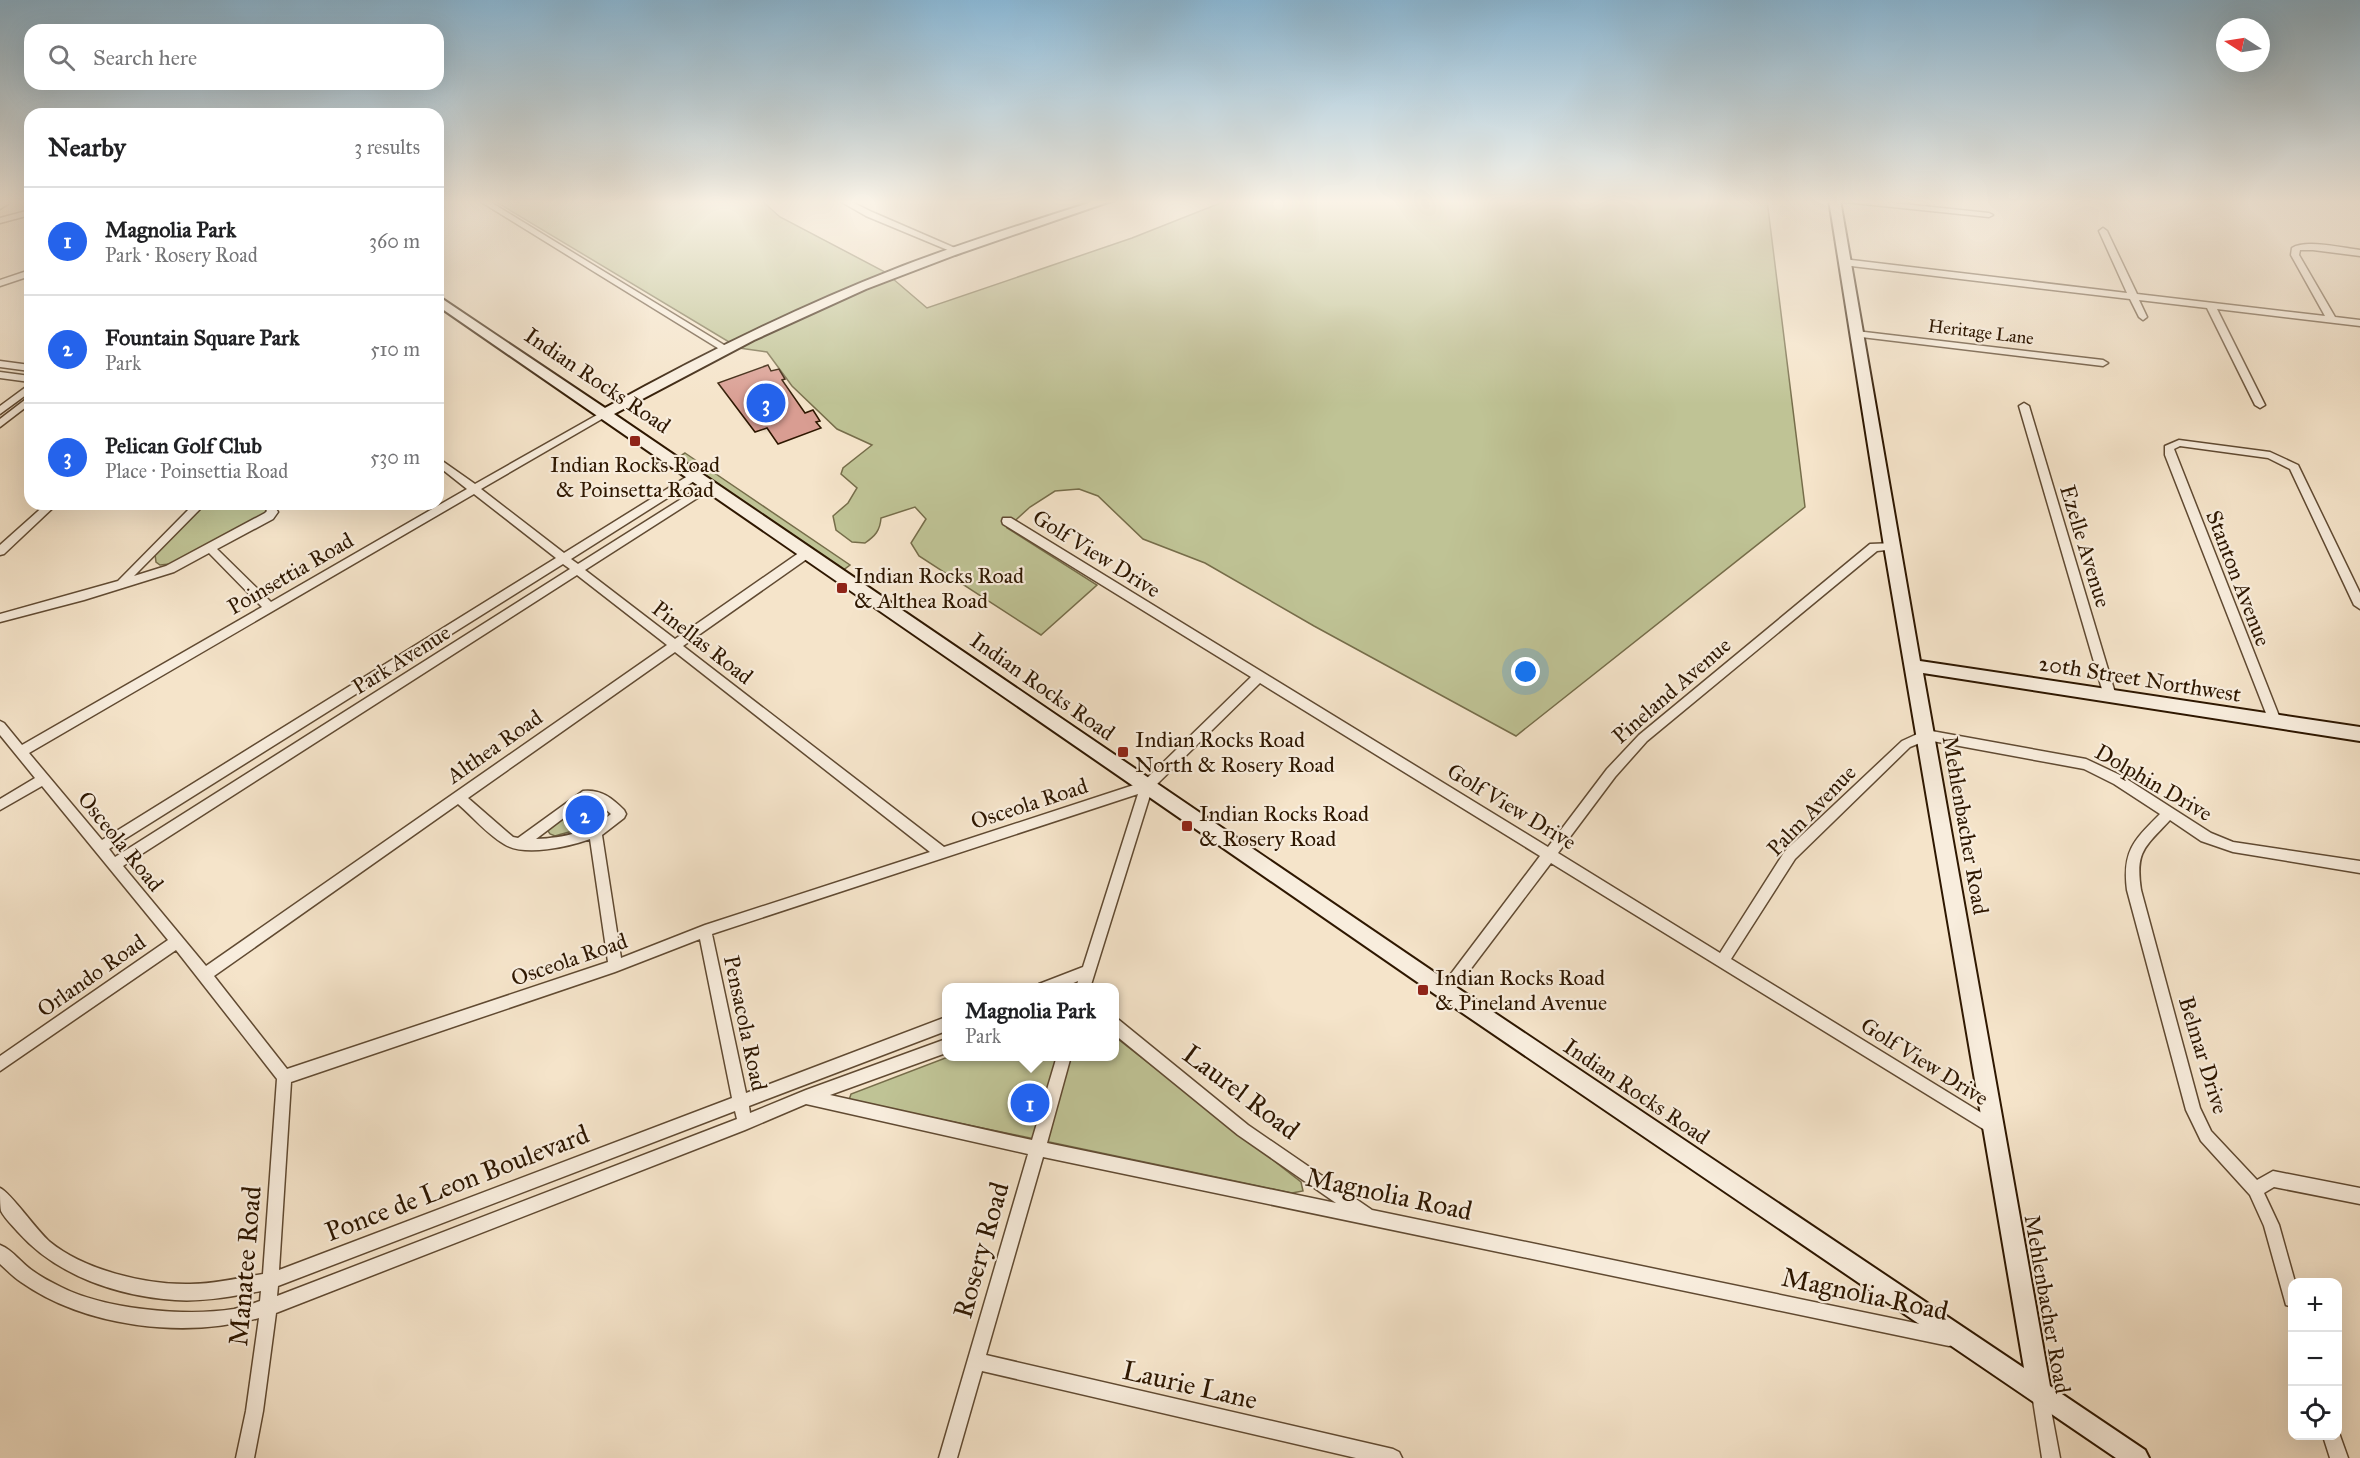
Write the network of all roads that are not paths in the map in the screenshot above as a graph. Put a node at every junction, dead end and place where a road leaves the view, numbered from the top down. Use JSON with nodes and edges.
{"nodes":[{"id":1,"x":593,"y":268,"type":"edge"},
{"id":2,"x":912,"y":268,"type":"edge"},
{"id":3,"x":1844,"y":268,"type":"edge"},
{"id":4,"x":1900,"y":268,"type":"edge"},
{"id":5,"x":2120,"y":268,"type":"edge"},
{"id":6,"x":2302,"y":268,"type":"edge"},
{"id":7,"x":24,"y":275,"type":"edge"},
{"id":8,"x":0,"y":283,"type":"edge"},
{"id":9,"x":2134,"y":297,"type":"junction"},
{"id":10,"x":444,"y":304,"type":"edge"},
{"id":11,"x":2211,"y":306,"type":"junction"},
{"id":12,"x":2143,"y":317,"type":"dead end"},
{"id":13,"x":2332,"y":320,"type":"junction"},
{"id":14,"x":2358,"y":326,"type":"edge"},
{"id":15,"x":1856,"y":334,"type":"junction"},
{"id":16,"x":724,"y":348,"type":"junction"},
{"id":17,"x":0,"y":363,"type":"edge"},
{"id":18,"x":2103,"y":363,"type":"dead end"},
{"id":19,"x":24,"y":367,"type":"edge"},
{"id":20,"x":0,"y":375,"type":"edge"},
{"id":21,"x":24,"y":378,"type":"edge"},
{"id":22,"x":24,"y":392,"type":"edge"},
{"id":23,"x":24,"y":404,"type":"edge"},
{"id":24,"x":2260,"y":405,"type":"dead end"},
{"id":25,"x":2024,"y":406,"type":"dead end"},
{"id":26,"x":0,"y":411,"type":"edge"},
{"id":27,"x":604,"y":414,"type":"junction"},
{"id":28,"x":0,"y":424,"type":"edge"},
{"id":29,"x":444,"y":466,"type":"edge"},
{"id":30,"x":695,"y":476,"type":"junction"},
{"id":31,"x":709,"y":486,"type":"junction"},
{"id":32,"x":476,"y":490,"type":"junction"},
{"id":33,"x":444,"y":508,"type":"edge"},
{"id":34,"x":45,"y":510,"type":"edge"},
{"id":35,"x":194,"y":510,"type":"edge"},
{"id":36,"x":272,"y":510,"type":"edge"},
{"id":37,"x":441,"y":510,"type":"edge"},
{"id":38,"x":1007,"y":521,"type":"dead end"},
{"id":39,"x":1891,"y":546,"type":"junction"},
{"id":40,"x":210,"y":548,"type":"junction"},
{"id":41,"x":0,"y":551,"type":"edge"},
{"id":42,"x":807,"y":553,"type":"junction"},
{"id":43,"x":563,"y":558,"type":"junction"},
{"id":44,"x":579,"y":570,"type":"junction"},
{"id":45,"x":122,"y":582,"type":"junction"},
{"id":46,"x":2360,"y":605,"type":"edge"},
{"id":47,"x":270,"y":608,"type":"junction"},
{"id":48,"x":0,"y":618,"type":"edge"},
{"id":49,"x":676,"y":645,"type":"junction"},
{"id":50,"x":1914,"y":666,"type":"junction"},
{"id":51,"x":1260,"y":677,"type":"junction"},
{"id":52,"x":2110,"y":696,"type":"junction"},
{"id":53,"x":2275,"y":721,"type":"junction"},
{"id":54,"x":0,"y":726,"type":"edge"},
{"id":55,"x":2360,"y":734,"type":"edge"},
{"id":56,"x":1926,"y":735,"type":"junction"},
{"id":57,"x":20,"y":752,"type":"junction"},
{"id":58,"x":44,"y":779,"type":"junction"},
{"id":59,"x":1147,"y":786,"type":"junction"},
{"id":60,"x":458,"y":797,"type":"junction"},
{"id":61,"x":0,"y":804,"type":"edge"},
{"id":62,"x":2168,"y":814,"type":"junction"},
{"id":63,"x":595,"y":832,"type":"junction"},
{"id":64,"x":519,"y":844,"type":"junction"},
{"id":65,"x":100,"y":848,"type":"junction"},
{"id":66,"x":1550,"y":853,"type":"junction"},
{"id":67,"x":943,"y":854,"type":"junction"},
{"id":68,"x":113,"y":865,"type":"junction"},
{"id":69,"x":2360,"y":867,"type":"edge"},
{"id":70,"x":705,"y":931,"type":"junction"},
{"id":71,"x":177,"y":941,"type":"junction"},
{"id":72,"x":1723,"y":960,"type":"junction"},
{"id":73,"x":615,"y":966,"type":"junction"},
{"id":74,"x":1089,"y":970,"type":"junction"},
{"id":75,"x":205,"y":975,"type":"junction"},
{"id":76,"x":1055,"y":983,"type":"edge"},
{"id":77,"x":1084,"y":983,"type":"edge"},
{"id":78,"x":1446,"y":991,"type":"junction"},
{"id":79,"x":942,"y":1026,"type":"edge"},
{"id":80,"x":1119,"y":1029,"type":"edge"},
{"id":81,"x":942,"y":1047,"type":"edge"},
{"id":82,"x":1063,"y":1061,"type":"edge"},
{"id":83,"x":0,"y":1064,"type":"edge"},
{"id":84,"x":284,"y":1077,"type":"junction"},
{"id":85,"x":806,"y":1097,"type":"junction"},
{"id":86,"x":741,"y":1102,"type":"junction"},
{"id":87,"x":745,"y":1123,"type":"junction"},
{"id":88,"x":1993,"y":1128,"type":"junction"},
{"id":89,"x":1037,"y":1148,"type":"junction"},
{"id":90,"x":2255,"y":1190,"type":"junction"},
{"id":91,"x":0,"y":1196,"type":"edge"},
{"id":92,"x":2360,"y":1196,"type":"edge"},
{"id":93,"x":1370,"y":1216,"type":"junction"},
{"id":94,"x":0,"y":1253,"type":"edge"},
{"id":95,"x":271,"y":1281,"type":"junction"},
{"id":96,"x":2288,"y":1285,"type":"edge"},
{"id":97,"x":269,"y":1307,"type":"junction"},
{"id":98,"x":1962,"y":1340,"type":"junction"},
{"id":99,"x":976,"y":1361,"type":"junction"},
{"id":100,"x":2040,"y":1392,"type":"junction"},
{"id":101,"x":2333,"y":1440,"type":"edge"},
{"id":102,"x":246,"y":1458,"type":"edge"},
{"id":103,"x":948,"y":1458,"type":"edge"},
{"id":104,"x":1393,"y":1458,"type":"edge"},
{"id":105,"x":2051,"y":1458,"type":"edge"},
{"id":106,"x":2137,"y":1458,"type":"edge"},
{"id":107,"x":2338,"y":1458,"type":"edge"}],
"edges":[{"from":1,"to":16,"type":"street"},
{"from":2,"to":16,"type":"street","name":"Poinsettia Road"},
{"from":3,"to":15,"type":"street","name":"Mehlenbacher Road"},
{"from":4,"to":9,"type":"street"},
{"from":5,"to":9,"type":"street"},
{"from":6,"to":13,"type":"street"},
{"from":7,"to":8,"type":"street"},
{"from":9,"to":11,"type":"street"},
{"from":9,"to":12,"type":"street"},
{"from":10,"to":27,"type":"street","name":"Indian Rocks Road"},
{"from":11,"to":13,"type":"street"},
{"from":11,"to":24,"type":"street"},
{"from":13,"to":14,"type":"street"},
{"from":15,"to":18,"type":"street","name":"Heritage Lane"},
{"from":15,"to":39,"type":"street","name":"Mehlenbacher Road"},
{"from":16,"to":27,"type":"street","name":"Poinsettia Road"},
{"from":17,"to":19,"type":"street"},
{"from":20,"to":21,"type":"street"},
{"from":22,"to":26,"type":"street"},
{"from":23,"to":28,"type":"street"},
{"from":25,"to":52,"type":"street","name":"Ezelle Avenue"},
{"from":27,"to":30,"type":"street","name":"Indian Rocks Road"},
{"from":27,"to":32,"type":"street","name":"Poinsettia Road"},
{"from":29,"to":32,"type":"street","name":"Pinellas Road"},
{"from":30,"to":31,"type":"street","name":"Indian Rocks Road"},
{"from":30,"to":43,"type":"street","name":"Park Avenue"},
{"from":31,"to":42,"type":"street","name":"Indian Rocks Road"},
{"from":31,"to":44,"type":"street","name":"Park Avenue"},
{"from":32,"to":33,"type":"street","name":"Poinsettia Road"},
{"from":32,"to":43,"type":"street","name":"Pinellas Road"},
{"from":34,"to":41,"type":"street"},
{"from":35,"to":45,"type":"street"},
{"from":36,"to":40,"type":"street"},
{"from":37,"to":47,"type":"street","name":"Poinsettia Road"},
{"from":38,"to":51,"type":"street","name":"Golf View Drive"},
{"from":39,"to":50,"type":"street","name":"Mehlenbacher Road"},
{"from":39,"to":66,"type":"street","name":"Pineland Avenue"},
{"from":40,"to":45,"type":"street"},
{"from":40,"to":47,"type":"street"},
{"from":42,"to":49,"type":"street","name":"Althea Road"},
{"from":42,"to":59,"type":"street","name":"Indian Rocks Road"},
{"from":43,"to":44,"type":"street","name":"Pinellas Road"},
{"from":43,"to":65,"type":"street","name":"Park Avenue"},
{"from":44,"to":49,"type":"street","name":"Pinellas Road"},
{"from":44,"to":68,"type":"street","name":"Park Avenue"},
{"from":45,"to":48,"type":"street"},
{"from":46,"to":53,"type":"street","name":"Stanton Avenue"},
{"from":47,"to":57,"type":"street","name":"Poinsettia Road"},
{"from":49,"to":60,"type":"street","name":"Althea Road"},
{"from":49,"to":67,"type":"street","name":"Pinellas Road"},
{"from":50,"to":52,"type":"street","name":"20th Street Northwest"},
{"from":50,"to":56,"type":"street","name":"Mehlenbacher Road"},
{"from":51,"to":59,"type":"street","name":"Osceola Road"},
{"from":51,"to":66,"type":"street","name":"Golf View Drive"},
{"from":52,"to":53,"type":"street","name":"20th Street Northwest"},
{"from":53,"to":55,"type":"street","name":"20th Street Northwest"},
{"from":54,"to":57,"type":"street","name":"Osceola Road"},
{"from":56,"to":62,"type":"street","name":"Dolphin Drive"},
{"from":56,"to":72,"type":"street","name":"Palm Avenue"},
{"from":56,"to":88,"type":"street","name":"Mehlenbacher Road"},
{"from":57,"to":58,"type":"street","name":"Osceola Road"},
{"from":58,"to":61,"type":"street"},
{"from":58,"to":65,"type":"street","name":"Osceola Road"},
{"from":59,"to":67,"type":"street","name":"Osceola Road"},
{"from":59,"to":74,"type":"street"},
{"from":59,"to":78,"type":"street","name":"Indian Rocks Road"},
{"from":60,"to":64,"type":"street"},
{"from":60,"to":75,"type":"street","name":"Althea Road"},
{"from":62,"to":69,"type":"street","name":"Dolphin Drive"},
{"from":62,"to":90,"type":"street","name":"Belmar Drive"},
{"from":63,"to":64,"type":"street"},
{"from":63,"to":64,"type":"street"},
{"from":63,"to":73,"type":"street"},
{"from":65,"to":68,"type":"street","name":"Osceola Road"},
{"from":66,"to":72,"type":"street","name":"Golf View Drive"},
{"from":66,"to":78,"type":"street","name":"Pineland Avenue"},
{"from":67,"to":70,"type":"street","name":"Osceola Road"},
{"from":68,"to":71,"type":"street","name":"Osceola Road"},
{"from":70,"to":73,"type":"street","name":"Osceola Road"},
{"from":70,"to":86,"type":"street","name":"Pensacola Road"},
{"from":71,"to":75,"type":"street","name":"Osceola Road"},
{"from":71,"to":83,"type":"street","name":"Orlando Road"},
{"from":72,"to":88,"type":"street","name":"Golf View Drive"},
{"from":73,"to":84,"type":"street","name":"Osceola Road"},
{"from":74,"to":76,"type":"street"},
{"from":74,"to":77,"type":"street"},
{"from":75,"to":84,"type":"street","name":"Osceola Road"},
{"from":78,"to":98,"type":"street","name":"Indian Rocks Road"},
{"from":79,"to":86,"type":"street","name":"Ponce de Leon Boulevard"},
{"from":80,"to":93,"type":"street","name":"Laurel Road"},
{"from":81,"to":85,"type":"street","name":"Ponce de Leon Boulevard"},
{"from":82,"to":89,"type":"street","name":"Rosery Road"},
{"from":84,"to":95,"type":"street","name":"Manatee Road"},
{"from":85,"to":87,"type":"street","name":"Ponce de Leon Boulevard"},
{"from":85,"to":89,"type":"street","name":"Magnolia Road"},
{"from":86,"to":87,"type":"street","name":"Pensacola Road"},
{"from":86,"to":95,"type":"street","name":"Ponce de Leon Boulevard"},
{"from":87,"to":97,"type":"street","name":"Ponce de Leon Boulevard"},
{"from":88,"to":100,"type":"street","name":"Mehlenbacher Road"},
{"from":89,"to":93,"type":"street","name":"Magnolia Road"},
{"from":89,"to":99,"type":"street","name":"Rosery Road"},
{"from":90,"to":92,"type":"street"},
{"from":90,"to":96,"type":"street","name":"Belmar Drive"},
{"from":91,"to":95,"type":"street","name":"Ponce de Leon Boulevard"},
{"from":93,"to":98,"type":"street","name":"Magnolia Road"},
{"from":94,"to":97,"type":"street","name":"Ponce de Leon Boulevard"},
{"from":95,"to":97,"type":"street","name":"Manatee Road"},
{"from":97,"to":102,"type":"street","name":"Manatee Road"},
{"from":98,"to":100,"type":"street","name":"Indian Rocks Road"},
{"from":99,"to":103,"type":"street","name":"Rosery Road"},
{"from":99,"to":104,"type":"street","name":"Laurie Lane"},
{"from":100,"to":105,"type":"street","name":"Mehlenbacher Road"},
{"from":100,"to":106,"type":"street","name":"Indian Rocks Road"},
{"from":101,"to":107,"type":"street"}]}
